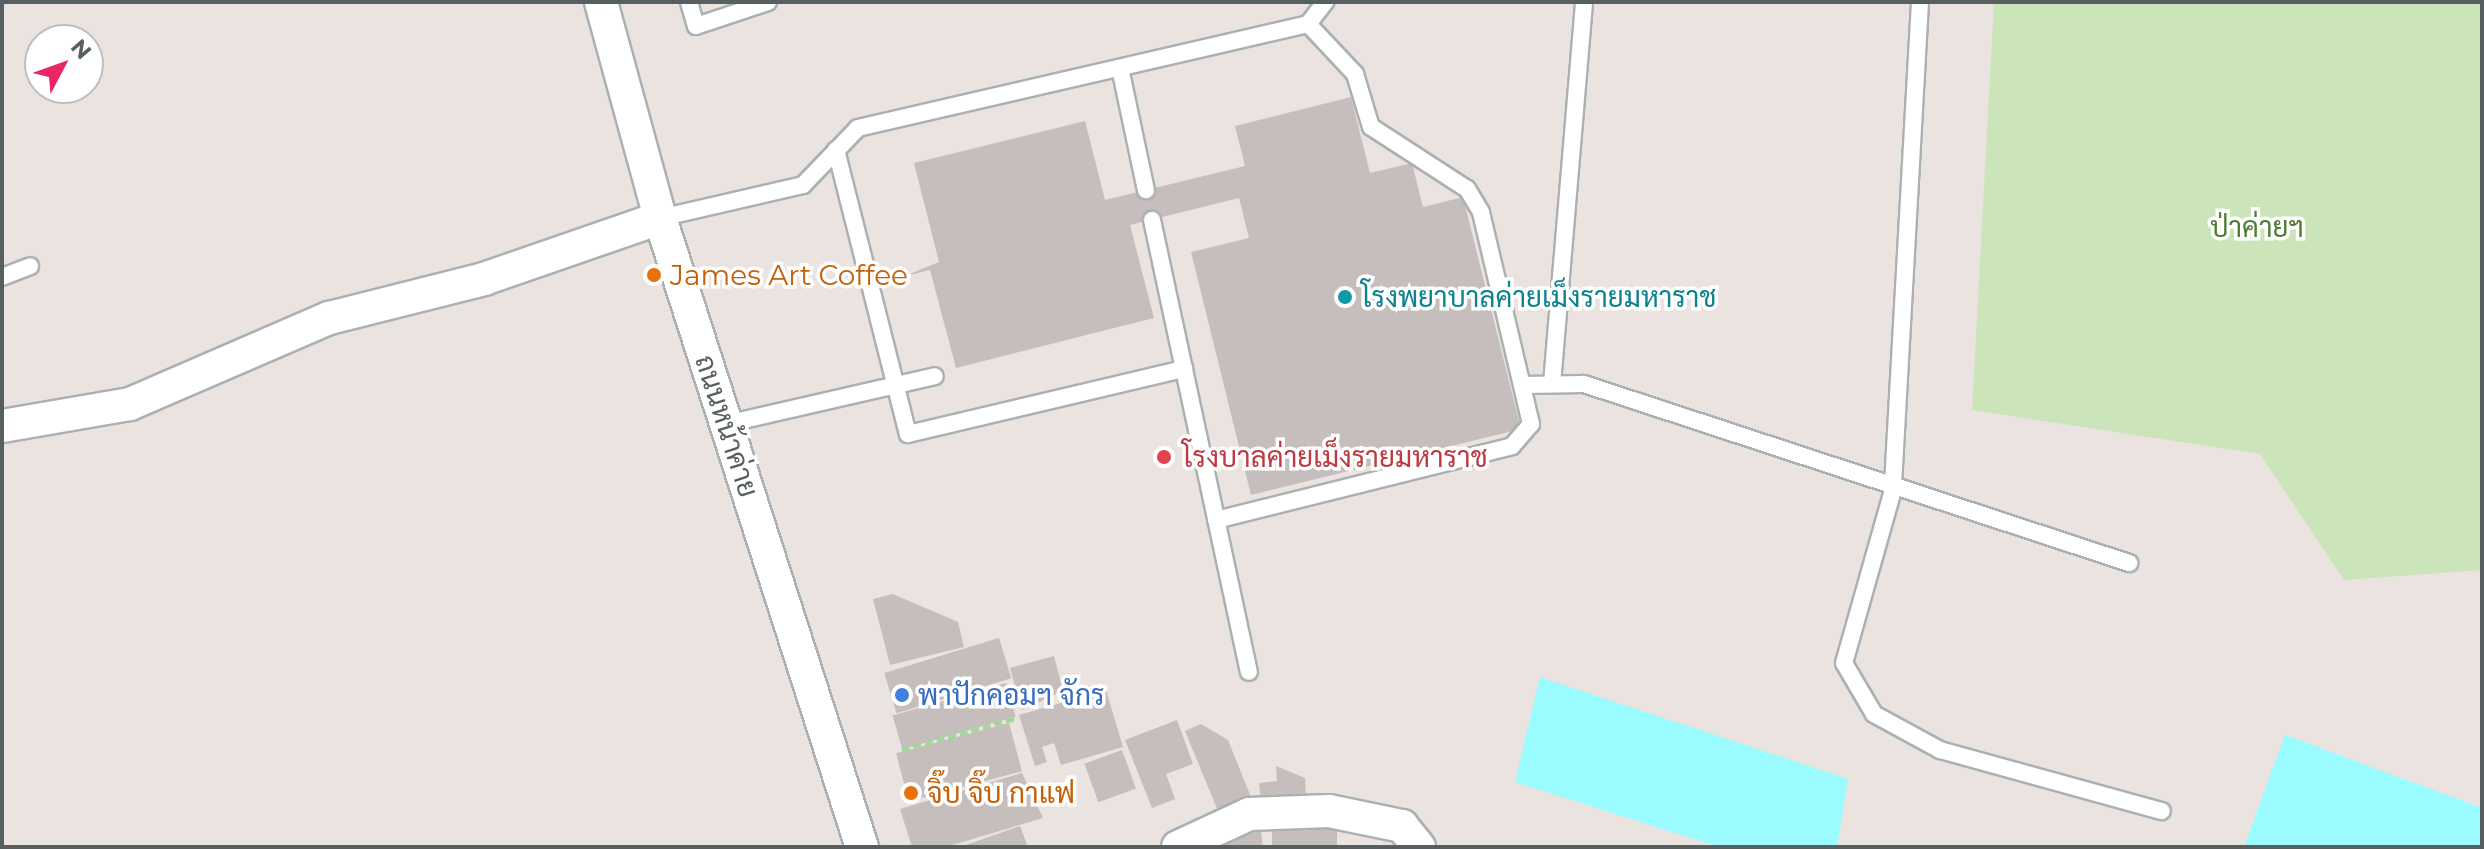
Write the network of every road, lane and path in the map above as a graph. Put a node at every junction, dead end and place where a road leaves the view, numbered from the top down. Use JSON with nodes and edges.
{"nodes":[{"id":1,"x":601,"y":2,"type":"edge"},
{"id":2,"x":689,"y":2,"type":"edge"},
{"id":3,"x":768,"y":2,"type":"edge"},
{"id":4,"x":1325,"y":2,"type":"edge"},
{"id":5,"x":1584,"y":2,"type":"edge"},
{"id":6,"x":1920,"y":2,"type":"edge"},
{"id":7,"x":1308,"y":24,"type":"junction"},
{"id":8,"x":1120,"y":68,"type":"junction"},
{"id":9,"x":836,"y":150,"type":"junction"},
{"id":10,"x":1146,"y":190,"type":"dead end"},
{"id":11,"x":660,"y":218,"type":"junction"},
{"id":12,"x":1152,"y":220,"type":"dead end"},
{"id":13,"x":30,"y":266,"type":"dead end"},
{"id":14,"x":2,"y":277,"type":"edge"},
{"id":15,"x":1184,"y":369,"type":"junction"},
{"id":16,"x":935,"y":376,"type":"dead end"},
{"id":17,"x":1552,"y":384,"type":"junction"},
{"id":18,"x":897,"y":385,"type":"junction"},
{"id":19,"x":1524,"y":385,"type":"junction"},
{"id":20,"x":726,"y":424,"type":"junction"},
{"id":21,"x":2,"y":426,"type":"edge"},
{"id":22,"x":1893,"y":490,"type":"junction"},
{"id":23,"x":1216,"y":520,"type":"junction"},
{"id":24,"x":2129,"y":563,"type":"dead end"},
{"id":25,"x":1249,"y":672,"type":"dead end"},
{"id":26,"x":1016,"y":718,"type":"dead end"},
{"id":27,"x":902,"y":750,"type":"dead end"},
{"id":28,"x":2162,"y":811,"type":"dead end"},
{"id":29,"x":862,"y":847,"type":"edge"},
{"id":30,"x":1178,"y":847,"type":"edge"},
{"id":31,"x":1419,"y":847,"type":"edge"}],
"edges":[{"from":1,"to":11,"type":"street","name":"ถนนหน้าค่าย"},
{"from":2,"to":3,"type":"lane"},
{"from":4,"to":7,"type":"lane"},
{"from":5,"to":17,"type":"lane"},
{"from":6,"to":22,"type":"lane"},
{"from":7,"to":8,"type":"lane"},
{"from":7,"to":19,"type":"lane"},
{"from":8,"to":9,"type":"lane"},
{"from":8,"to":10,"type":"lane"},
{"from":9,"to":11,"type":"lane"},
{"from":9,"to":18,"type":"lane"},
{"from":11,"to":20,"type":"street","name":"ถนนหน้าค่าย"},
{"from":11,"to":21,"type":"street"},
{"from":12,"to":15,"type":"lane"},
{"from":13,"to":14,"type":"lane"},
{"from":15,"to":18,"type":"lane"},
{"from":15,"to":23,"type":"lane"},
{"from":16,"to":18,"type":"lane"},
{"from":17,"to":19,"type":"lane"},
{"from":17,"to":22,"type":"lane"},
{"from":18,"to":20,"type":"lane"},
{"from":19,"to":23,"type":"lane"},
{"from":20,"to":29,"type":"street","name":"ถนนหน้าค่าย"},
{"from":22,"to":24,"type":"lane"},
{"from":22,"to":28,"type":"lane"},
{"from":23,"to":25,"type":"lane"},
{"from":26,"to":27,"type":"path"},
{"from":30,"to":31,"type":"street"}]}
